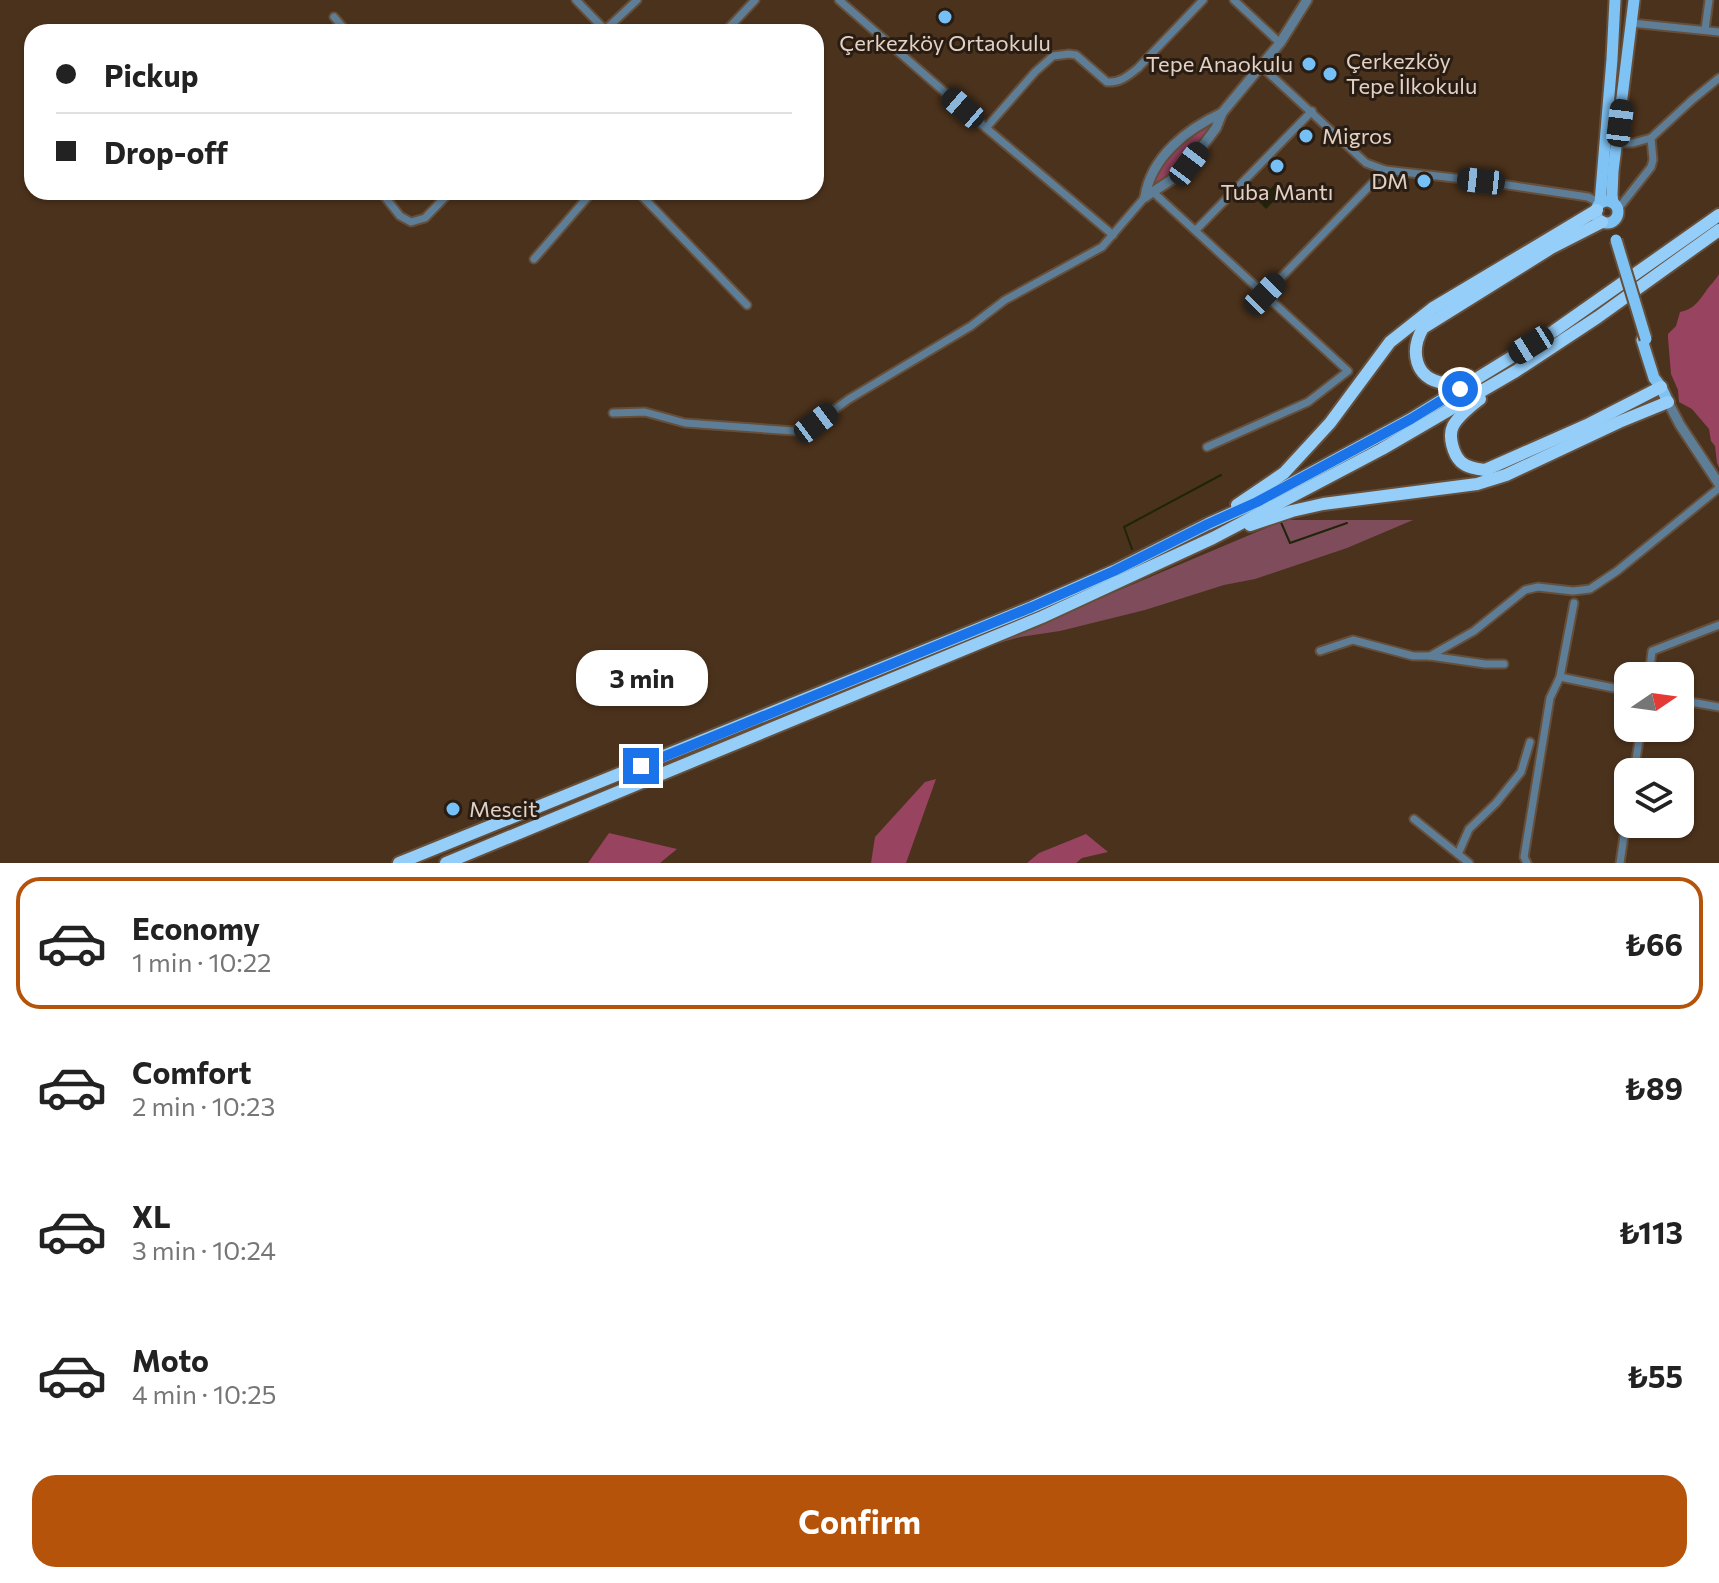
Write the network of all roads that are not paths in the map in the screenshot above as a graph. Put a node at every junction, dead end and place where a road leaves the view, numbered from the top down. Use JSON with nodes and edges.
{"nodes":[{"id":1,"x":576,"y":0,"type":"edge"},
{"id":2,"x":637,"y":0,"type":"edge"},
{"id":3,"x":755,"y":0,"type":"edge"},
{"id":4,"x":839,"y":0,"type":"edge"},
{"id":5,"x":1203,"y":0,"type":"edge"},
{"id":6,"x":1234,"y":0,"type":"edge"},
{"id":7,"x":1307,"y":0,"type":"edge"},
{"id":8,"x":1615,"y":0,"type":"edge"},
{"id":9,"x":1634,"y":0,"type":"edge"},
{"id":10,"x":1709,"y":0,"type":"edge"},
{"id":11,"x":334,"y":17,"type":"dead end"},
{"id":12,"x":1631,"y":23,"type":"junction"},
{"id":13,"x":340,"y":24,"type":"edge"},
{"id":14,"x":598,"y":24,"type":"edge"},
{"id":15,"x":612,"y":24,"type":"edge"},
{"id":16,"x":732,"y":24,"type":"edge"},
{"id":17,"x":1705,"y":30,"type":"junction"},
{"id":18,"x":1719,"y":32,"type":"edge"},
{"id":19,"x":1280,"y":43,"type":"junction"},
{"id":20,"x":1261,"y":66,"type":"junction"},
{"id":21,"x":1719,"y":78,"type":"edge"},
{"id":22,"x":1312,"y":111,"type":"junction"},
{"id":23,"x":1222,"y":113,"type":"junction"},
{"id":24,"x":986,"y":128,"type":"junction"},
{"id":25,"x":1651,"y":138,"type":"junction"},
{"id":26,"x":1617,"y":143,"type":"junction"},
{"id":27,"x":1385,"y":170,"type":"junction"},
{"id":28,"x":1149,"y":194,"type":"junction"},
{"id":29,"x":387,"y":200,"type":"edge"},
{"id":30,"x":442,"y":200,"type":"edge"},
{"id":31,"x":585,"y":200,"type":"edge"},
{"id":32,"x":646,"y":200,"type":"edge"},
{"id":33,"x":1616,"y":210,"type":"junction"},
{"id":34,"x":1601,"y":215,"type":"junction"},
{"id":35,"x":1719,"y":215,"type":"edge"},
{"id":36,"x":1196,"y":230,"type":"junction"},
{"id":37,"x":1719,"y":230,"type":"edge"},
{"id":38,"x":1113,"y":235,"type":"junction"},
{"id":39,"x":1614,"y":241,"type":"junction"},
{"id":40,"x":534,"y":259,"type":"dead end"},
{"id":41,"x":1265,"y":294,"type":"junction"},
{"id":42,"x":747,"y":305,"type":"dead end"},
{"id":43,"x":1512,"y":365,"type":"junction"},
{"id":44,"x":1661,"y":387,"type":"junction"},
{"id":45,"x":1668,"y":402,"type":"junction"},
{"id":46,"x":613,"y":413,"type":"dead end"},
{"id":47,"x":1207,"y":447,"type":"dead end"},
{"id":48,"x":1719,"y":486,"type":"edge"},
{"id":49,"x":1208,"y":524,"type":"junction"},
{"id":50,"x":1213,"y":538,"type":"junction"},
{"id":51,"x":1574,"y":603,"type":"dead end"},
{"id":52,"x":1719,"y":625,"type":"edge"},
{"id":53,"x":1320,"y":651,"type":"dead end"},
{"id":54,"x":1430,"y":656,"type":"junction"},
{"id":55,"x":1651,"y":662,"type":"edge"},
{"id":56,"x":1504,"y":664,"type":"dead end"},
{"id":57,"x":1560,"y":677,"type":"junction"},
{"id":58,"x":1614,"y":688,"type":"edge"},
{"id":59,"x":1694,"y":703,"type":"edge"},
{"id":60,"x":1719,"y":707,"type":"edge"},
{"id":61,"x":1530,"y":742,"type":"dead end"},
{"id":62,"x":1414,"y":819,"type":"dead end"},
{"id":63,"x":1624,"y":838,"type":"edge"},
{"id":64,"x":1458,"y":854,"type":"junction"},
{"id":65,"x":399,"y":863,"type":"edge"},
{"id":66,"x":446,"y":863,"type":"edge"},
{"id":67,"x":1469,"y":863,"type":"edge"},
{"id":68,"x":1527,"y":863,"type":"edge"},
{"id":69,"x":1620,"y":863,"type":"edge"}],
"edges":[{"from":1,"to":14,"type":"street"},
{"from":2,"to":15,"type":"street"},
{"from":3,"to":16,"type":"street"},
{"from":4,"to":24,"type":"street"},
{"from":5,"to":24,"type":"street"},
{"from":6,"to":19,"type":"street"},
{"from":7,"to":19,"type":"street"},
{"from":8,"to":34,"type":"main road"},
{"from":9,"to":12,"type":"main road"},
{"from":10,"to":17,"type":"street"},
{"from":11,"to":13,"type":"street"},
{"from":12,"to":17,"type":"street"},
{"from":12,"to":26,"type":"main road"},
{"from":17,"to":18,"type":"street"},
{"from":19,"to":20,"type":"street"},
{"from":20,"to":22,"type":"street"},
{"from":20,"to":23,"type":"street"},
{"from":21,"to":25,"type":"street"},
{"from":22,"to":27,"type":"street"},
{"from":22,"to":36,"type":"street"},
{"from":23,"to":28,"type":"street"},
{"from":23,"to":28,"type":"street"},
{"from":24,"to":38,"type":"street"},
{"from":25,"to":26,"type":"street"},
{"from":25,"to":33,"type":"street"},
{"from":26,"to":33,"type":"main road"},
{"from":27,"to":34,"type":"street"},
{"from":27,"to":41,"type":"street"},
{"from":28,"to":36,"type":"street"},
{"from":28,"to":38,"type":"street"},
{"from":29,"to":30,"type":"street"},
{"from":31,"to":40,"type":"street"},
{"from":32,"to":42,"type":"street"},
{"from":33,"to":34,"type":"main road"},
{"from":33,"to":34,"type":"main road"},
{"from":33,"to":39,"type":"main road"},
{"from":34,"to":39,"type":"main road"},
{"from":34,"to":43,"type":"highway"},
{"from":34,"to":49,"type":"highway"},
{"from":35,"to":43,"type":"highway"},
{"from":36,"to":41,"type":"street"},
{"from":37,"to":43,"type":"highway"},
{"from":38,"to":46,"type":"street"},
{"from":39,"to":44,"type":"main road","bridge":true},
{"from":41,"to":47,"type":"street"},
{"from":43,"to":44,"type":"highway"},
{"from":43,"to":49,"type":"highway"},
{"from":43,"to":50,"type":"highway"},
{"from":44,"to":45,"type":"main road"},
{"from":45,"to":48,"type":"street"},
{"from":45,"to":50,"type":"highway"},
{"from":48,"to":54,"type":"street"},
{"from":49,"to":65,"type":"highway"},
{"from":50,"to":66,"type":"highway"},
{"from":51,"to":57,"type":"street"},
{"from":52,"to":55,"type":"street"},
{"from":53,"to":54,"type":"street"},
{"from":54,"to":56,"type":"street"},
{"from":57,"to":58,"type":"street"},
{"from":57,"to":68,"type":"street"},
{"from":59,"to":60,"type":"street"},
{"from":61,"to":64,"type":"street"},
{"from":62,"to":64,"type":"street"},
{"from":63,"to":69,"type":"street"},
{"from":64,"to":67,"type":"street"}]}
